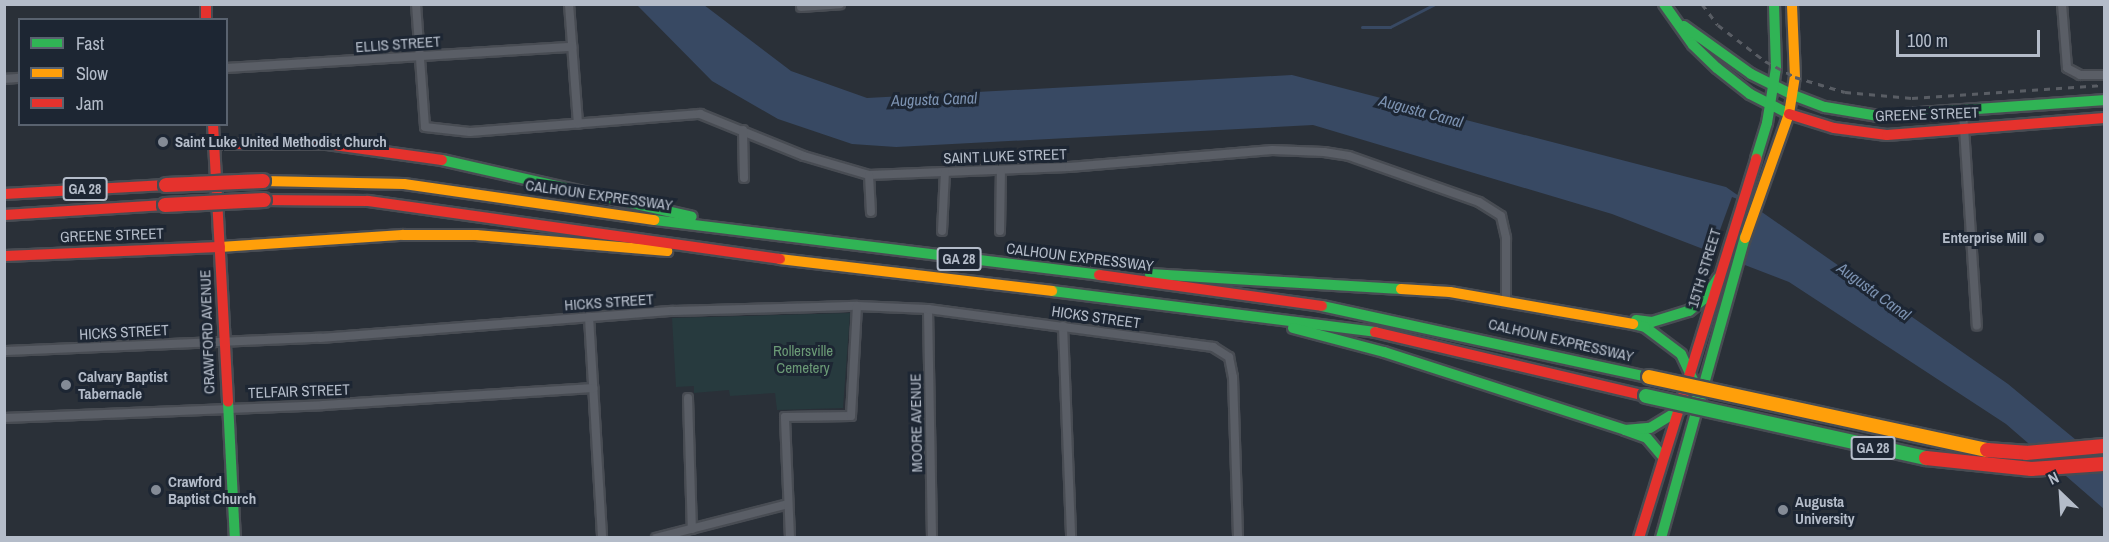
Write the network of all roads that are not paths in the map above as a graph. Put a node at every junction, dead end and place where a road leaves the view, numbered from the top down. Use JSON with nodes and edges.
{"nodes":[{"id":1,"x":416,"y":4,"type":"edge"},
{"id":2,"x":569,"y":4,"type":"edge"},
{"id":3,"x":840,"y":4,"type":"edge"},
{"id":4,"x":1664,"y":4,"type":"edge"},
{"id":5,"x":1774,"y":4,"type":"edge"},
{"id":6,"x":1792,"y":4,"type":"edge"},
{"id":7,"x":2062,"y":4,"type":"edge"},
{"id":8,"x":801,"y":7,"type":"dead end"},
{"id":9,"x":1681,"y":23,"type":"junction"},
{"id":10,"x":572,"y":47,"type":"junction"},
{"id":11,"x":417,"y":56,"type":"junction"},
{"id":12,"x":228,"y":68,"type":"edge"},
{"id":13,"x":2104,"y":75,"type":"edge"},
{"id":14,"x":1774,"y":85,"type":"junction"},
{"id":15,"x":1793,"y":95,"type":"junction"},
{"id":16,"x":2104,"y":100,"type":"edge"},
{"id":17,"x":1771,"y":105,"type":"junction"},
{"id":18,"x":1963,"y":112,"type":"junction"},
{"id":19,"x":1789,"y":114,"type":"junction"},
{"id":20,"x":2104,"y":118,"type":"edge"},
{"id":21,"x":578,"y":124,"type":"junction"},
{"id":22,"x":213,"y":126,"type":"edge"},
{"id":23,"x":743,"y":130,"type":"junction"},
{"id":24,"x":1964,"y":130,"type":"junction"},
{"id":25,"x":215,"y":144,"type":"junction"},
{"id":26,"x":1001,"y":170,"type":"junction"},
{"id":27,"x":945,"y":172,"type":"junction"},
{"id":28,"x":869,"y":175,"type":"junction"},
{"id":29,"x":744,"y":178,"type":"dead end"},
{"id":30,"x":4,"y":194,"type":"edge"},
{"id":31,"x":871,"y":212,"type":"dead end"},
{"id":32,"x":4,"y":215,"type":"edge"},
{"id":33,"x":942,"y":231,"type":"dead end"},
{"id":34,"x":1000,"y":231,"type":"dead end"},
{"id":35,"x":764,"y":234,"type":"junction"},
{"id":36,"x":220,"y":247,"type":"junction"},
{"id":37,"x":4,"y":256,"type":"edge"},
{"id":38,"x":1731,"y":260,"type":"junction"},
{"id":39,"x":1017,"y":266,"type":"junction"},
{"id":40,"x":844,"y":267,"type":"junction"},
{"id":41,"x":1718,"y":278,"type":"junction"},
{"id":42,"x":1506,"y":300,"type":"junction"},
{"id":43,"x":857,"y":306,"type":"junction"},
{"id":44,"x":928,"y":309,"type":"junction"},
{"id":45,"x":1242,"y":315,"type":"junction"},
{"id":46,"x":589,"y":317,"type":"junction"},
{"id":47,"x":1616,"y":320,"type":"junction"},
{"id":48,"x":1063,"y":326,"type":"junction"},
{"id":49,"x":1977,"y":326,"type":"dead end"},
{"id":50,"x":223,"y":340,"type":"junction"},
{"id":51,"x":4,"y":351,"type":"edge"},
{"id":52,"x":1690,"y":370,"type":"junction"},
{"id":53,"x":593,"y":388,"type":"junction"},
{"id":54,"x":1701,"y":397,"type":"junction"},
{"id":55,"x":688,"y":398,"type":"dead end"},
{"id":56,"x":227,"y":407,"type":"junction"},
{"id":57,"x":1676,"y":413,"type":"junction"},
{"id":58,"x":4,"y":418,"type":"edge"},
{"id":59,"x":1625,"y":429,"type":"junction"},
{"id":60,"x":2104,"y":446,"type":"edge"},
{"id":61,"x":1663,"y":457,"type":"junction"},
{"id":62,"x":2104,"y":464,"type":"edge"},
{"id":63,"x":788,"y":504,"type":"junction"},
{"id":64,"x":692,"y":529,"type":"junction"},
{"id":65,"x":235,"y":537,"type":"edge"},
{"id":66,"x":602,"y":537,"type":"edge"},
{"id":67,"x":656,"y":537,"type":"edge"},
{"id":68,"x":790,"y":537,"type":"edge"},
{"id":69,"x":932,"y":537,"type":"edge"},
{"id":70,"x":1071,"y":537,"type":"edge"},
{"id":71,"x":1238,"y":537,"type":"edge"},
{"id":72,"x":1639,"y":537,"type":"edge"},
{"id":73,"x":1661,"y":537,"type":"edge"}],
"edges":[{"from":1,"to":11,"type":"street"},
{"from":2,"to":10,"type":"street"},
{"from":3,"to":8,"type":"street"},
{"from":4,"to":9,"type":"main road","name":"GREENE STREET"},
{"from":5,"to":14,"type":"main road","name":"15TH STREET"},
{"from":6,"to":15,"type":"main road","name":"15TH STREET"},
{"from":7,"to":13,"type":"street"},
{"from":9,"to":14,"type":"main road","name":"GREENE STREET"},
{"from":9,"to":17,"type":"main road","name":"GREENE STREET"},
{"from":10,"to":11,"type":"street","name":"ELLIS STREET"},
{"from":10,"to":21,"type":"street"},
{"from":11,"to":12,"type":"street","name":"ELLIS STREET"},
{"from":11,"to":21,"type":"street","name":"SAINT LUKE STREET"},
{"from":14,"to":15,"type":"main road","name":"GREENE STREET"},
{"from":14,"to":17,"type":"main road","name":"15TH STREET"},
{"from":15,"to":18,"type":"main road","name":"GREENE STREET"},
{"from":15,"to":19,"type":"main road","name":"15TH STREET"},
{"from":16,"to":18,"type":"main road","name":"GREENE STREET"},
{"from":17,"to":19,"type":"main road","name":"GREENE STREET"},
{"from":17,"to":38,"type":"main road","name":"15TH STREET"},
{"from":18,"to":24,"type":"street"},
{"from":19,"to":24,"type":"main road","name":"GREENE STREET"},
{"from":19,"to":38,"type":"main road","name":"15TH STREET"},
{"from":20,"to":24,"type":"main road","name":"GREENE STREET"},
{"from":21,"to":23,"type":"street","name":"SAINT LUKE STREET"},
{"from":22,"to":25,"type":"main road","name":"CRAWFORD AVENUE"},
{"from":23,"to":28,"type":"street","name":"SAINT LUKE STREET"},
{"from":23,"to":29,"type":"street"},
{"from":24,"to":49,"type":"street"},
{"from":25,"to":35,"type":"main road"},
{"from":25,"to":36,"type":"main road","name":"CRAWFORD AVENUE"},
{"from":26,"to":27,"type":"street","name":"SAINT LUKE STREET"},
{"from":26,"to":34,"type":"street"},
{"from":26,"to":42,"type":"street","name":"SAINT LUKE STREET"},
{"from":27,"to":28,"type":"street","name":"SAINT LUKE STREET"},
{"from":27,"to":33,"type":"street"},
{"from":28,"to":31,"type":"street"},
{"from":30,"to":35,"type":"main road","name":"CALHOUN EXPRESSWAY","number":"GA 28","bridge":true},
{"from":32,"to":40,"type":"main road","number":"GA 28","bridge":true},
{"from":35,"to":39,"type":"main road","name":"CALHOUN EXPRESSWAY","number":"GA 28"},
{"from":36,"to":37,"type":"main road","name":"GREENE STREET"},
{"from":36,"to":40,"type":"main road","name":"GREENE STREET"},
{"from":36,"to":50,"type":"main road","name":"CRAWFORD AVENUE"},
{"from":38,"to":41,"type":"main road","name":"15TH STREET"},
{"from":38,"to":54,"type":"main road","name":"15TH STREET"},
{"from":39,"to":42,"type":"main road"},
{"from":39,"to":60,"type":"main road","name":"CALHOUN EXPRESSWAY","number":"GA 28","bridge":true},
{"from":40,"to":45,"type":"main road","number":"GA 28"},
{"from":41,"to":47,"type":"main road"},
{"from":41,"to":52,"type":"main road","name":"15TH STREET"},
{"from":42,"to":47,"type":"main road"},
{"from":43,"to":44,"type":"street","name":"HICKS STREET"},
{"from":43,"to":46,"type":"street","name":"HICKS STREET"},
{"from":43,"to":63,"type":"street"},
{"from":44,"to":48,"type":"street","name":"HICKS STREET"},
{"from":44,"to":69,"type":"street","name":"MOORE AVENUE"},
{"from":45,"to":59,"type":"main road"},
{"from":45,"to":62,"type":"main road","number":"GA 28","bridge":true},
{"from":46,"to":50,"type":"street","name":"HICKS STREET"},
{"from":46,"to":53,"type":"street"},
{"from":47,"to":52,"type":"main road"},
{"from":48,"to":70,"type":"street"},
{"from":48,"to":71,"type":"street","name":"HICKS STREET"},
{"from":50,"to":51,"type":"street","name":"HICKS STREET"},
{"from":50,"to":56,"type":"main road","name":"CRAWFORD AVENUE"},
{"from":52,"to":54,"type":"main road"},
{"from":52,"to":57,"type":"main road","name":"15TH STREET"},
{"from":53,"to":56,"type":"street","name":"TELFAIR STREET"},
{"from":53,"to":66,"type":"street"},
{"from":54,"to":57,"type":"main road"},
{"from":54,"to":73,"type":"main road","name":"15TH STREET"},
{"from":55,"to":64,"type":"street"},
{"from":56,"to":58,"type":"street","name":"TELFAIR STREET"},
{"from":56,"to":65,"type":"main road","name":"CRAWFORD AVENUE"},
{"from":57,"to":59,"type":"main road"},
{"from":57,"to":61,"type":"main road","name":"15TH STREET"},
{"from":59,"to":61,"type":"main road"},
{"from":61,"to":72,"type":"main road","name":"15TH STREET"},
{"from":63,"to":64,"type":"street"},
{"from":63,"to":68,"type":"street"},
{"from":64,"to":67,"type":"street"}]}
